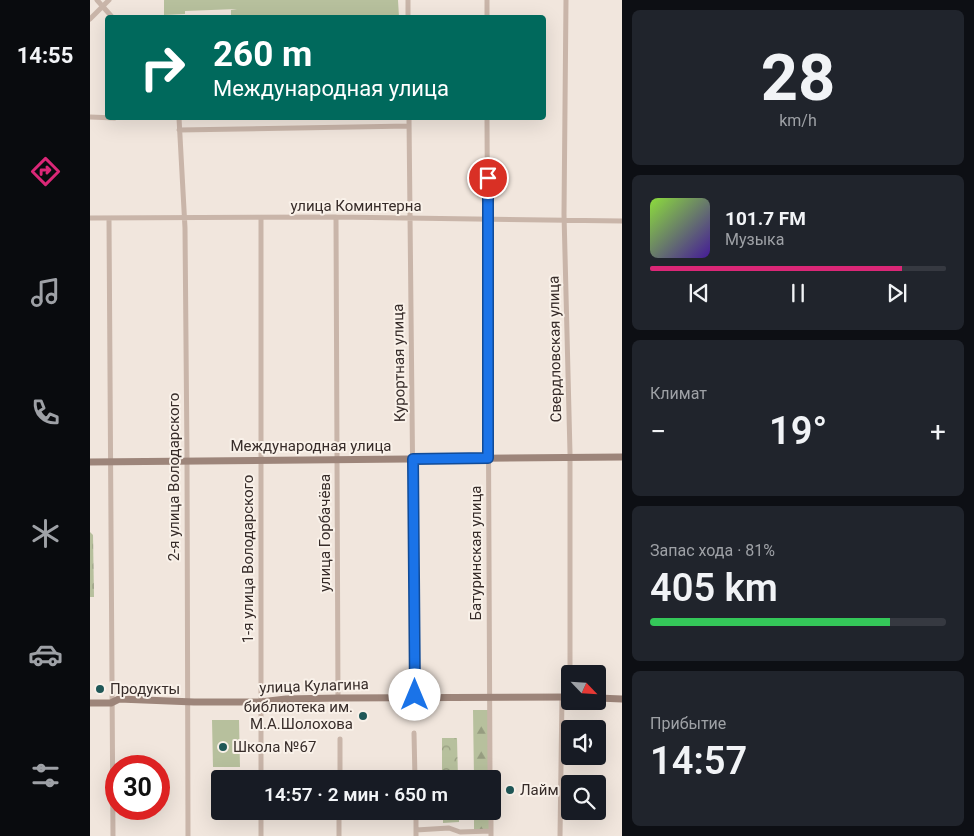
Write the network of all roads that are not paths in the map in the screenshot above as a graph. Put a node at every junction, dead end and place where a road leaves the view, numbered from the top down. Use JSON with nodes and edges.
{"nodes":[{"id":1,"x":97,"y":0,"type":"edge"},
{"id":2,"x":109,"y":0,"type":"edge"},
{"id":3,"x":408,"y":0,"type":"edge"},
{"id":4,"x":487,"y":0,"type":"edge"},
{"id":5,"x":566,"y":0,"type":"edge"},
{"id":6,"x":103,"y":6,"type":"junction"},
{"id":7,"x":110,"y":15,"type":"edge"},
{"id":8,"x":408,"y":15,"type":"edge"},
{"id":9,"x":487,"y":15,"type":"edge"},
{"id":10,"x":90,"y":18,"type":"edge"},
{"id":11,"x":90,"y":117,"type":"edge"},
{"id":12,"x":105,"y":118,"type":"edge"},
{"id":13,"x":179,"y":120,"type":"edge"},
{"id":14,"x":409,"y":120,"type":"edge"},
{"id":15,"x":488,"y":120,"type":"edge"},
{"id":16,"x":410,"y":126,"type":"junction"},
{"id":17,"x":179,"y":130,"type":"junction"},
{"id":18,"x":336,"y":217,"type":"junction"},
{"id":19,"x":90,"y":218,"type":"edge"},
{"id":20,"x":183,"y":218,"type":"junction"},
{"id":21,"x":261,"y":218,"type":"junction"},
{"id":22,"x":409,"y":218,"type":"junction"},
{"id":23,"x":109,"y":219,"type":"junction"},
{"id":24,"x":489,"y":219,"type":"junction"},
{"id":25,"x":564,"y":220,"type":"junction"},
{"id":26,"x":622,"y":221,"type":"edge"},
{"id":27,"x":570,"y":457,"type":"junction"},
{"id":28,"x":622,"y":457,"type":"edge"},
{"id":29,"x":488,"y":458,"type":"junction"},
{"id":30,"x":413,"y":459,"type":"junction"},
{"id":31,"x":261,"y":460,"type":"junction"},
{"id":32,"x":338,"y":460,"type":"junction"},
{"id":33,"x":187,"y":461,"type":"junction"},
{"id":34,"x":90,"y":462,"type":"edge"},
{"id":35,"x":112,"y":462,"type":"junction"},
{"id":36,"x":570,"y":665,"type":"edge"},
{"id":37,"x":338,"y":698,"type":"junction"},
{"id":38,"x":415,"y":698,"type":"junction"},
{"id":39,"x":490,"y":698,"type":"junction"},
{"id":40,"x":561,"y":698,"type":"edge"},
{"id":41,"x":606,"y":698,"type":"edge"},
{"id":42,"x":622,"y":699,"type":"edge"},
{"id":43,"x":187,"y":702,"type":"junction"},
{"id":44,"x":260,"y":702,"type":"junction"},
{"id":45,"x":90,"y":703,"type":"edge"},
{"id":46,"x":111,"y":703,"type":"junction"},
{"id":47,"x":562,"y":710,"type":"edge"},
{"id":48,"x":414,"y":733,"type":"dead end"},
{"id":49,"x":340,"y":739,"type":"dead end"},
{"id":50,"x":261,"y":770,"type":"edge"},
{"id":51,"x":340,"y":770,"type":"edge"},
{"id":52,"x":415,"y":770,"type":"edge"},
{"id":53,"x":490,"y":770,"type":"edge"},
{"id":54,"x":261,"y":820,"type":"edge"},
{"id":55,"x":340,"y":820,"type":"edge"},
{"id":56,"x":416,"y":820,"type":"edge"},
{"id":57,"x":491,"y":820,"type":"edge"},
{"id":58,"x":416,"y":833,"type":"edge"},
{"id":59,"x":491,"y":834,"type":"edge"},
{"id":60,"x":113,"y":836,"type":"edge"},
{"id":61,"x":188,"y":836,"type":"edge"},
{"id":62,"x":262,"y":836,"type":"edge"},
{"id":63,"x":340,"y":836,"type":"edge"},
{"id":64,"x":560,"y":836,"type":"edge"}],
"edges":[{"from":1,"to":6,"type":"street"},
{"from":2,"to":6,"type":"street"},
{"from":3,"to":8,"type":"street"},
{"from":4,"to":9,"type":"street"},
{"from":5,"to":25,"type":"street","name":"Свердловская улица"},
{"from":6,"to":7,"type":"street"},
{"from":6,"to":10,"type":"street"},
{"from":11,"to":12,"type":"street"},
{"from":13,"to":17,"type":"street","name":"2-я улица Володарского"},
{"from":14,"to":16,"type":"street","name":"Курортная улица"},
{"from":15,"to":24,"type":"street","name":"Батуринская улица"},
{"from":16,"to":17,"type":"street"},
{"from":16,"to":22,"type":"street","name":"Курортная улица"},
{"from":17,"to":20,"type":"street","name":"2-я улица Володарского"},
{"from":18,"to":21,"type":"street","name":"улица Коминтерна"},
{"from":18,"to":22,"type":"street","name":"улица Коминтерна"},
{"from":18,"to":32,"type":"street","name":"улица Горбачёва"},
{"from":19,"to":23,"type":"street","name":"улица Коминтерна"},
{"from":20,"to":21,"type":"street","name":"улица Коминтерна"},
{"from":20,"to":23,"type":"street","name":"улица Коминтерна"},
{"from":20,"to":33,"type":"street","name":"2-я улица Володарского"},
{"from":21,"to":31,"type":"street","name":"1-я улица Володарского"},
{"from":22,"to":24,"type":"street","name":"улица Коминтерна"},
{"from":22,"to":30,"type":"street","name":"Курортная улица"},
{"from":23,"to":35,"type":"street"},
{"from":24,"to":25,"type":"street","name":"улица Коминтерна"},
{"from":24,"to":29,"type":"street","name":"Батуринская улица"},
{"from":25,"to":26,"type":"street","name":"улица Коминтерна"},
{"from":25,"to":27,"type":"street","name":"Свердловская улица"},
{"from":27,"to":28,"type":"main road","name":"Международная улица"},
{"from":27,"to":29,"type":"main road","name":"Международная улица"},
{"from":27,"to":36,"type":"street","name":"Свердловская улица"},
{"from":29,"to":30,"type":"main road","name":"Международная улица"},
{"from":29,"to":39,"type":"street","name":"Батуринская улица"},
{"from":30,"to":32,"type":"main road","name":"Международная улица"},
{"from":30,"to":38,"type":"street","name":"Курортная улица"},
{"from":31,"to":32,"type":"main road","name":"Международная улица"},
{"from":31,"to":33,"type":"main road","name":"Международная улица"},
{"from":31,"to":44,"type":"street","name":"1-я улица Володарского"},
{"from":32,"to":37,"type":"street","name":"улица Горбачёва"},
{"from":33,"to":35,"type":"main road","name":"Международная улица"},
{"from":33,"to":43,"type":"street","name":"2-я улица Володарского"},
{"from":34,"to":35,"type":"main road","name":"Международная улица"},
{"from":35,"to":46,"type":"street"},
{"from":37,"to":38,"type":"main road","name":"улица Кулагина"},
{"from":37,"to":44,"type":"main road","name":"улица Кулагина"},
{"from":38,"to":39,"type":"main road","name":"улица Кулагина"},
{"from":39,"to":40,"type":"main road","name":"улица Кулагина"},
{"from":39,"to":53,"type":"street","name":"Батуринская улица"},
{"from":41,"to":42,"type":"main road"},
{"from":43,"to":44,"type":"main road","name":"улица Кулагина"},
{"from":43,"to":46,"type":"main road","name":"улица Кулагина"},
{"from":43,"to":61,"type":"street","name":"2-я улица Володарского"},
{"from":44,"to":50,"type":"street","name":"1-я улица Володарского"},
{"from":45,"to":46,"type":"main road","name":"улица Кулагина"},
{"from":46,"to":60,"type":"street"},
{"from":47,"to":64,"type":"street"},
{"from":48,"to":52,"type":"street"},
{"from":49,"to":51,"type":"street"},
{"from":54,"to":62,"type":"street"},
{"from":55,"to":63,"type":"street"},
{"from":56,"to":58,"type":"street"},
{"from":57,"to":59,"type":"street"},
{"from":58,"to":59,"type":"street"}]}
